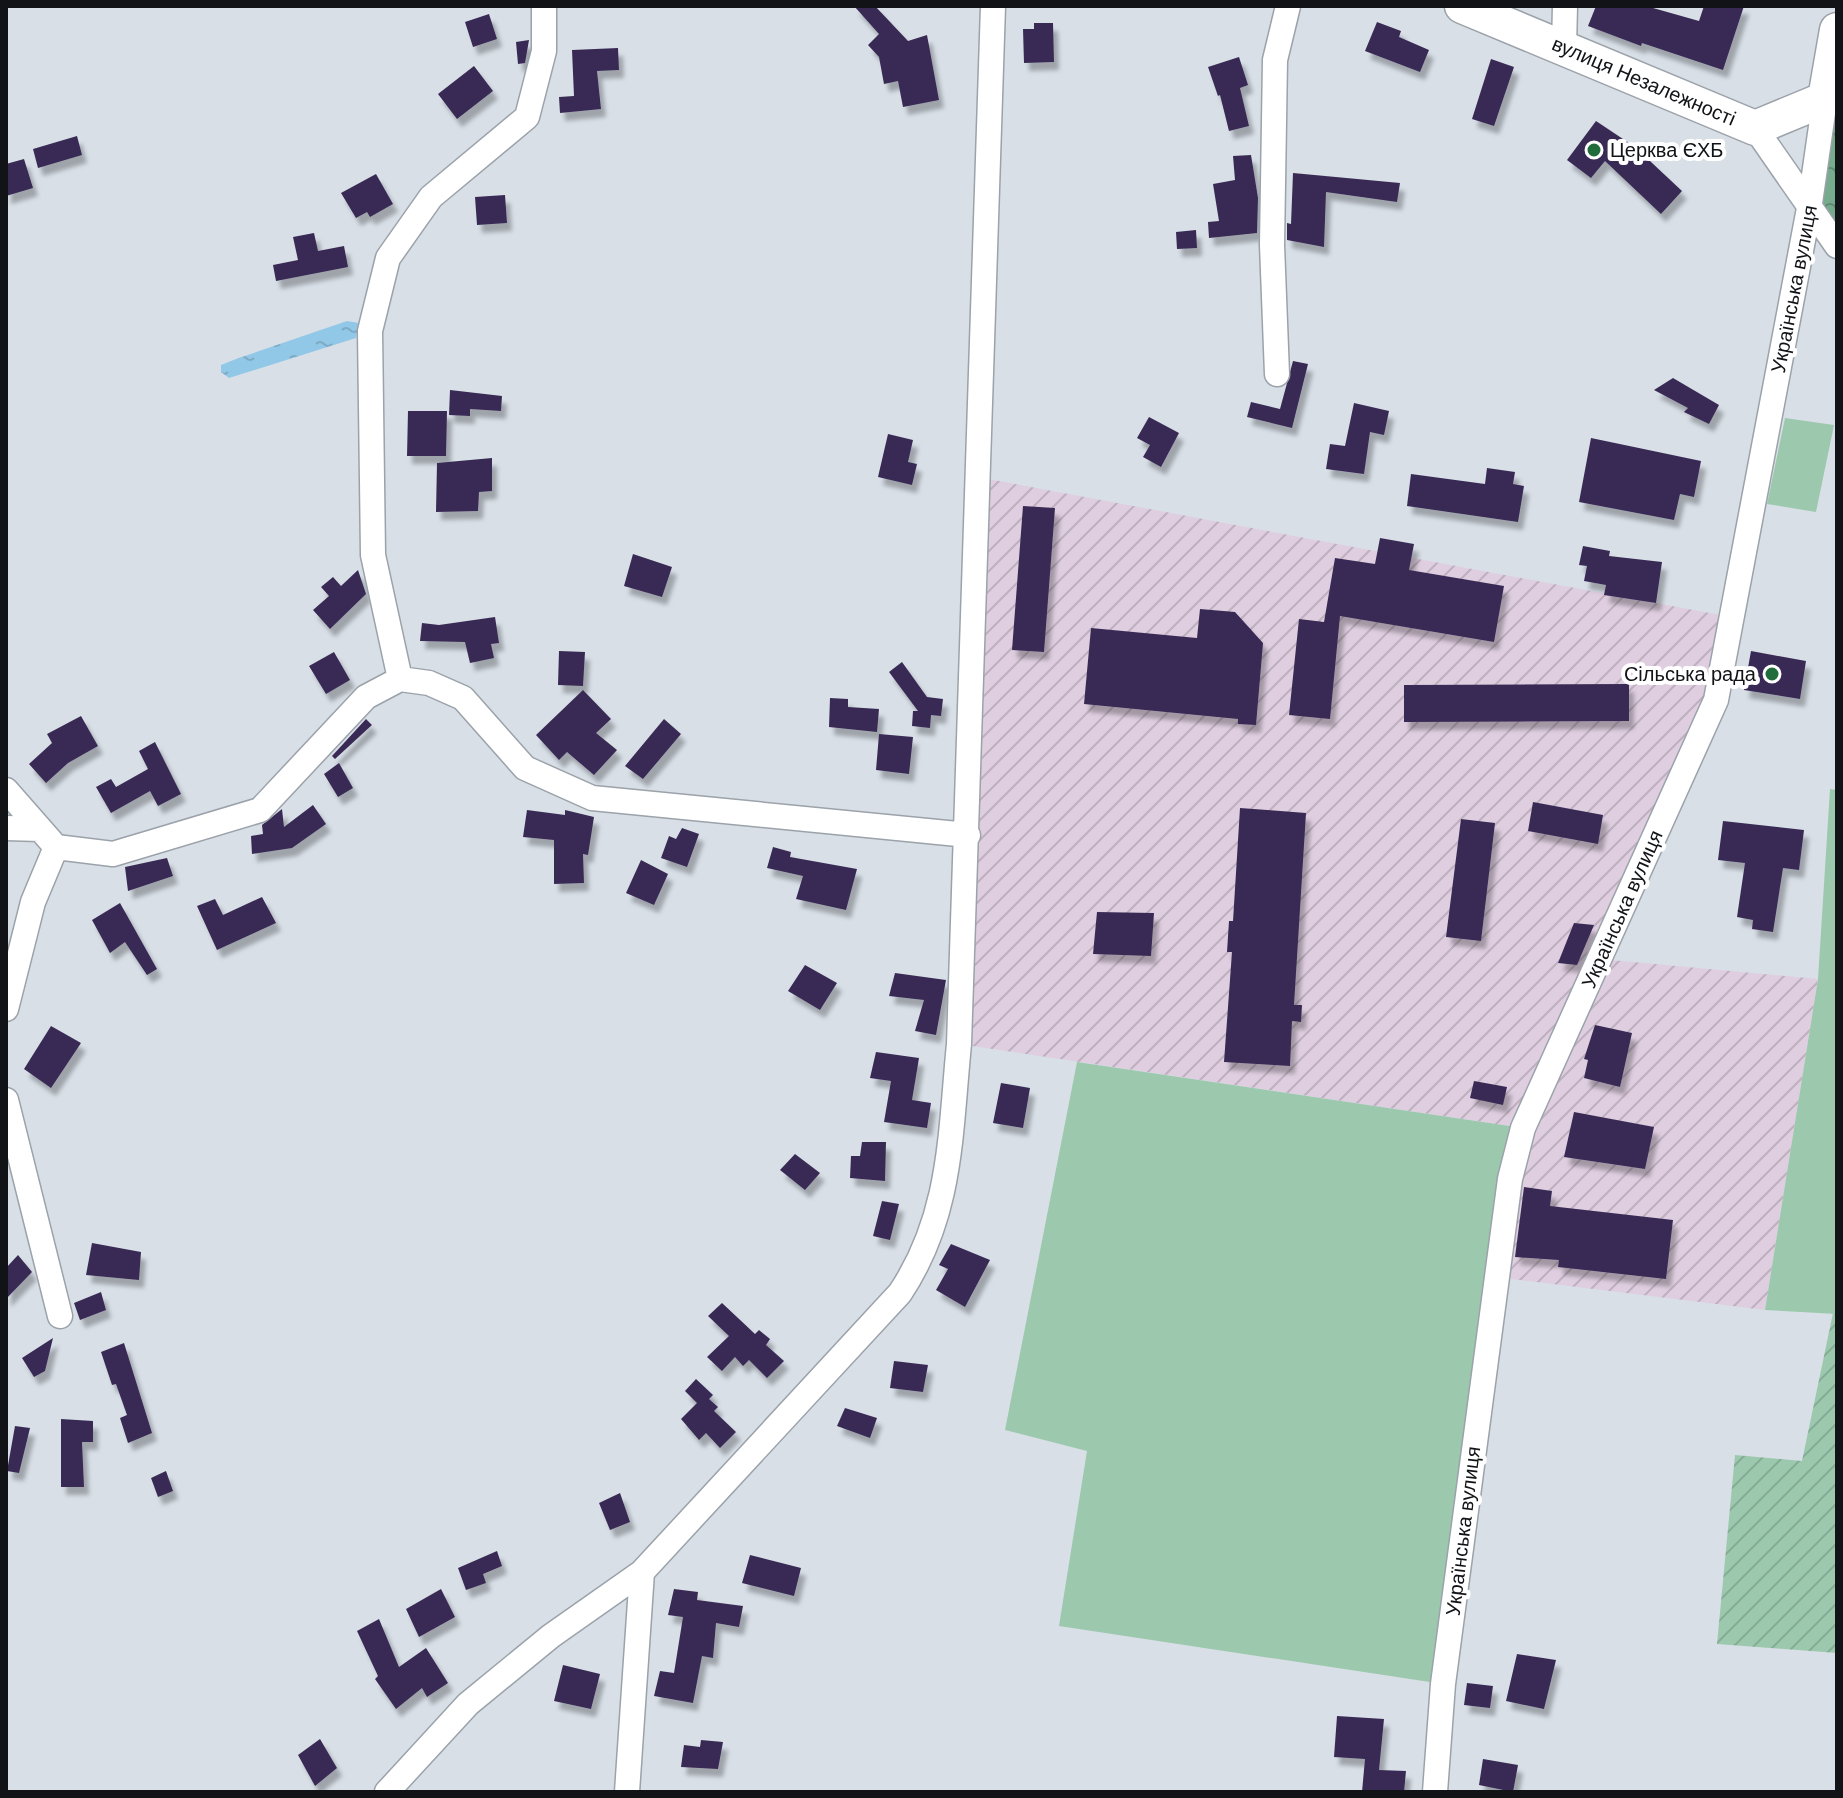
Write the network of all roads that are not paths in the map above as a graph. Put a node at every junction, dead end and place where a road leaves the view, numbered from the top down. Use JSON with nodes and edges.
{"nodes":[{"id":1,"x":544,"y":6,"type":"edge"},
{"id":2,"x":993,"y":6,"type":"edge"},
{"id":3,"x":1288,"y":6,"type":"edge"},
{"id":4,"x":1462,"y":6,"type":"edge"},
{"id":5,"x":1565,"y":6,"type":"edge"},
{"id":6,"x":1837,"y":30,"type":"edge"},
{"id":7,"x":1564,"y":47,"type":"junction"},
{"id":8,"x":1825,"y":99,"type":"junction"},
{"id":9,"x":1755,"y":128,"type":"junction"},
{"id":10,"x":1810,"y":203,"type":"junction"},
{"id":11,"x":1837,"y":246,"type":"edge"},
{"id":12,"x":1277,"y":374,"type":"dead end"},
{"id":13,"x":400,"y":679,"type":"junction"},
{"id":14,"x":6,"y":790,"type":"edge"},
{"id":15,"x":6,"y":828,"type":"edge"},
{"id":16,"x":968,"y":835,"type":"junction"},
{"id":17,"x":48,"y":838,"type":"junction"},
{"id":18,"x":6,"y":1009,"type":"edge"},
{"id":19,"x":6,"y":1100,"type":"edge"},
{"id":20,"x":60,"y":1316,"type":"dead end"},
{"id":21,"x":642,"y":1572,"type":"junction"},
{"id":22,"x":387,"y":1792,"type":"edge"},
{"id":23,"x":627,"y":1792,"type":"edge"},
{"id":24,"x":1435,"y":1792,"type":"edge"}],
"edges":[{"from":1,"to":13,"type":"street"},
{"from":2,"to":16,"type":"street"},
{"from":3,"to":12,"type":"street"},
{"from":4,"to":7,"type":"street","name":"вулиця Незалежності"},
{"from":5,"to":7,"type":"street"},
{"from":6,"to":8,"type":"street","name":"Українська вулиця"},
{"from":7,"to":9,"type":"street","name":"вулиця Незалежності"},
{"from":8,"to":9,"type":"street","name":"вулиця Незалежності"},
{"from":8,"to":10,"type":"street","name":"Українська вулиця"},
{"from":9,"to":10,"type":"street"},
{"from":10,"to":11,"type":"street"},
{"from":10,"to":24,"type":"street","name":"Українська вулиця"},
{"from":13,"to":16,"type":"street"},
{"from":13,"to":17,"type":"street"},
{"from":14,"to":17,"type":"street"},
{"from":15,"to":17,"type":"street"},
{"from":16,"to":21,"type":"street"},
{"from":17,"to":18,"type":"street"},
{"from":19,"to":20,"type":"street"},
{"from":21,"to":22,"type":"street"},
{"from":21,"to":23,"type":"street"}]}
